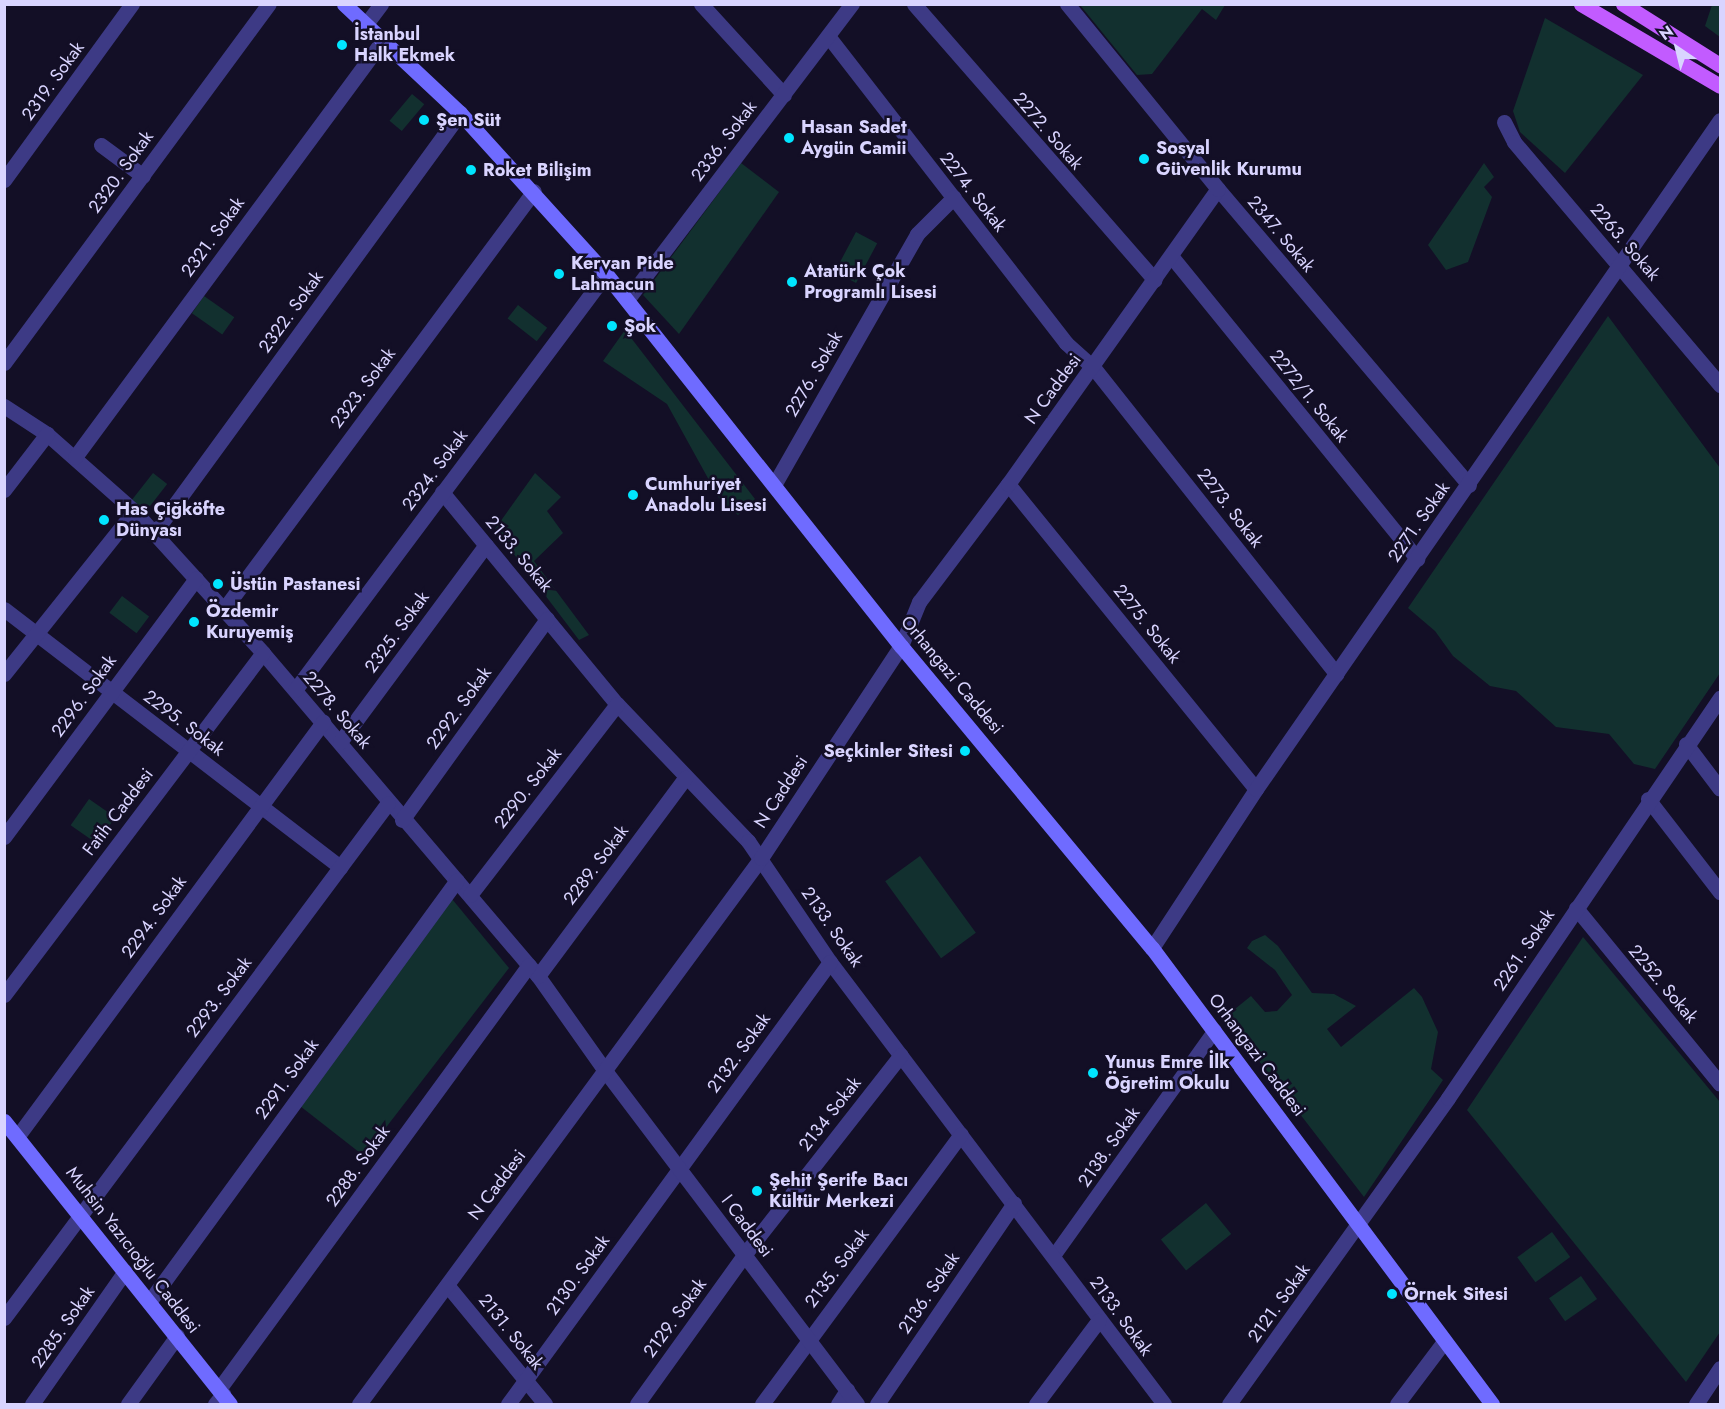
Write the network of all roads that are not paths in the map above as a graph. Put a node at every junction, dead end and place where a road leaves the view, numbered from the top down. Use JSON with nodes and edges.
{"nodes":[{"id":1,"x":132,"y":4,"type":"edge"},
{"id":2,"x":269,"y":4,"type":"edge"},
{"id":3,"x":344,"y":4,"type":"edge"},
{"id":4,"x":381,"y":4,"type":"edge"},
{"id":5,"x":701,"y":4,"type":"edge"},
{"id":6,"x":914,"y":4,"type":"edge"},
{"id":7,"x":1067,"y":4,"type":"edge"},
{"id":8,"x":1581,"y":4,"type":"edge"},
{"id":9,"x":1623,"y":4,"type":"edge"},
{"id":10,"x":847,"y":7,"type":"edge"},
{"id":11,"x":366,"y":24,"type":"junction"},
{"id":12,"x":828,"y":36,"type":"junction"},
{"id":13,"x":383,"y":40,"type":"junction"},
{"id":14,"x":1720,"y":65,"type":"edge"},
{"id":15,"x":1720,"y":86,"type":"edge"},
{"id":16,"x":783,"y":95,"type":"junction"},
{"id":17,"x":460,"y":114,"type":"junction"},
{"id":18,"x":1720,"y":120,"type":"edge"},
{"id":19,"x":1504,"y":122,"type":"dead end"},
{"id":20,"x":101,"y":145,"type":"dead end"},
{"id":21,"x":143,"y":176,"type":"junction"},
{"id":22,"x":4,"y":180,"type":"edge"},
{"id":23,"x":1218,"y":189,"type":"junction"},
{"id":24,"x":534,"y":191,"type":"junction"},
{"id":25,"x":954,"y":197,"type":"junction"},
{"id":26,"x":1172,"y":257,"type":"junction"},
{"id":27,"x":1622,"y":267,"type":"junction"},
{"id":28,"x":606,"y":274,"type":"junction"},
{"id":29,"x":1155,"y":280,"type":"junction"},
{"id":30,"x":627,"y":300,"type":"junction"},
{"id":31,"x":4,"y":363,"type":"edge"},
{"id":32,"x":1093,"y":367,"type":"junction"},
{"id":33,"x":1720,"y":385,"type":"edge"},
{"id":34,"x":4,"y":406,"type":"edge"},
{"id":35,"x":47,"y":434,"type":"junction"},
{"id":36,"x":75,"y":457,"type":"junction"},
{"id":37,"x":1008,"y":484,"type":"junction"},
{"id":38,"x":774,"y":485,"type":"junction"},
{"id":39,"x":1469,"y":485,"type":"junction"},
{"id":40,"x":4,"y":490,"type":"edge"},
{"id":41,"x":442,"y":492,"type":"junction"},
{"id":42,"x":134,"y":512,"type":"junction"},
{"id":43,"x":154,"y":533,"type":"junction"},
{"id":44,"x":486,"y":545,"type":"junction"},
{"id":45,"x":1417,"y":559,"type":"junction"},
{"id":46,"x":196,"y":578,"type":"junction"},
{"id":47,"x":4,"y":609,"type":"edge"},
{"id":48,"x":224,"y":609,"type":"junction"},
{"id":49,"x":547,"y":619,"type":"junction"},
{"id":50,"x":35,"y":632,"type":"junction"},
{"id":51,"x":901,"y":646,"type":"junction"},
{"id":52,"x":263,"y":653,"type":"junction"},
{"id":53,"x":4,"y":674,"type":"edge"},
{"id":54,"x":1336,"y":674,"type":"junction"},
{"id":55,"x":295,"y":690,"type":"junction"},
{"id":56,"x":111,"y":692,"type":"junction"},
{"id":57,"x":1720,"y":698,"type":"edge"},
{"id":58,"x":617,"y":704,"type":"junction"},
{"id":59,"x":322,"y":722,"type":"junction"},
{"id":60,"x":340,"y":742,"type":"junction"},
{"id":61,"x":1686,"y":744,"type":"junction"},
{"id":62,"x":189,"y":751,"type":"junction"},
{"id":63,"x":685,"y":778,"type":"junction"},
{"id":64,"x":1256,"y":789,"type":"junction"},
{"id":65,"x":1720,"y":789,"type":"edge"},
{"id":66,"x":1648,"y":799,"type":"junction"},
{"id":67,"x":388,"y":803,"type":"junction"},
{"id":68,"x":259,"y":806,"type":"junction"},
{"id":69,"x":402,"y":820,"type":"junction"},
{"id":70,"x":4,"y":837,"type":"edge"},
{"id":71,"x":761,"y":858,"type":"junction"},
{"id":72,"x":340,"y":867,"type":"junction"},
{"id":73,"x":457,"y":880,"type":"junction"},
{"id":74,"x":1720,"y":892,"type":"edge"},
{"id":75,"x":470,"y":895,"type":"junction"},
{"id":76,"x":1576,"y":908,"type":"junction"},
{"id":77,"x":1152,"y":948,"type":"junction"},
{"id":78,"x":830,"y":962,"type":"junction"},
{"id":79,"x":534,"y":971,"type":"junction"},
{"id":80,"x":4,"y":995,"type":"edge"},
{"id":81,"x":1215,"y":1030,"type":"junction"},
{"id":82,"x":901,"y":1055,"type":"junction"},
{"id":83,"x":606,"y":1072,"type":"junction"},
{"id":84,"x":1720,"y":1084,"type":"edge"},
{"id":85,"x":4,"y":1121,"type":"edge"},
{"id":86,"x":961,"y":1134,"type":"junction"},
{"id":87,"x":18,"y":1137,"type":"junction"},
{"id":88,"x":679,"y":1168,"type":"junction"},
{"id":89,"x":1014,"y":1203,"type":"junction"},
{"id":90,"x":81,"y":1215,"type":"junction"},
{"id":91,"x":1360,"y":1224,"type":"junction"},
{"id":92,"x":744,"y":1255,"type":"junction"},
{"id":93,"x":1054,"y":1256,"type":"junction"},
{"id":94,"x":125,"y":1271,"type":"junction"},
{"id":95,"x":447,"y":1285,"type":"junction"},
{"id":96,"x":149,"y":1302,"type":"junction"},
{"id":97,"x":4,"y":1318,"type":"edge"},
{"id":98,"x":1098,"y":1321,"type":"junction"},
{"id":99,"x":177,"y":1336,"type":"junction"},
{"id":100,"x":808,"y":1340,"type":"junction"},
{"id":101,"x":1443,"y":1342,"type":"junction"},
{"id":102,"x":1720,"y":1368,"type":"edge"},
{"id":103,"x":525,"y":1380,"type":"junction"},
{"id":104,"x":847,"y":1390,"type":"junction"},
{"id":105,"x":222,"y":1398,"type":"edge"},
{"id":106,"x":32,"y":1404,"type":"edge"},
{"id":107,"x":128,"y":1404,"type":"edge"},
{"id":108,"x":358,"y":1404,"type":"edge"},
{"id":109,"x":508,"y":1404,"type":"edge"},
{"id":110,"x":545,"y":1404,"type":"edge"},
{"id":111,"x":637,"y":1404,"type":"edge"},
{"id":112,"x":762,"y":1404,"type":"edge"},
{"id":113,"x":838,"y":1404,"type":"edge"},
{"id":114,"x":857,"y":1404,"type":"edge"},
{"id":115,"x":877,"y":1404,"type":"edge"},
{"id":116,"x":1036,"y":1404,"type":"edge"},
{"id":117,"x":1164,"y":1404,"type":"edge"},
{"id":118,"x":1230,"y":1404,"type":"edge"},
{"id":119,"x":1397,"y":1404,"type":"edge"},
{"id":120,"x":1492,"y":1404,"type":"edge"},
{"id":121,"x":1696,"y":1404,"type":"edge"}],
"edges":[{"from":1,"to":22,"type":"street","name":"2319. Sokak"},
{"from":2,"to":21,"type":"street","name":"2320. Sokak"},
{"from":3,"to":11,"type":"main road","name":"Orhangazi Caddesi"},
{"from":4,"to":11,"type":"street"},
{"from":5,"to":16,"type":"street"},
{"from":6,"to":29,"type":"street","name":"2272. Sokak"},
{"from":7,"to":23,"type":"street","name":"2347. Sokak"},
{"from":8,"to":15,"type":"main road"},
{"from":9,"to":14,"type":"main road"},
{"from":10,"to":12,"type":"street","name":"2336. Sokak"},
{"from":11,"to":13,"type":"main road","name":"Orhangazi Caddesi"},
{"from":12,"to":16,"type":"street","name":"2336. Sokak"},
{"from":12,"to":25,"type":"street","name":"2274. Sokak"},
{"from":13,"to":17,"type":"main road","name":"Orhangazi Caddesi"},
{"from":13,"to":36,"type":"street","name":"2321. Sokak"},
{"from":16,"to":30,"type":"street","name":"2336. Sokak"},
{"from":17,"to":24,"type":"main road","name":"Orhangazi Caddesi"},
{"from":17,"to":43,"type":"street","name":"2322. Sokak"},
{"from":18,"to":27,"type":"street","name":"2271. Sokak"},
{"from":19,"to":27,"type":"street","name":"2263. Sokak"},
{"from":20,"to":21,"type":"street"},
{"from":21,"to":31,"type":"street","name":"2320. Sokak"},
{"from":23,"to":26,"type":"street","name":"N Caddesi"},
{"from":23,"to":39,"type":"street","name":"2347. Sokak"},
{"from":24,"to":28,"type":"main road","name":"Orhangazi Caddesi"},
{"from":24,"to":48,"type":"street","name":"2323. Sokak"},
{"from":25,"to":32,"type":"street","name":"2274. Sokak"},
{"from":25,"to":38,"type":"street","name":"2276. Sokak"},
{"from":26,"to":29,"type":"street","name":"N Caddesi"},
{"from":26,"to":45,"type":"street","name":"2272/1. Sokak"},
{"from":27,"to":33,"type":"street","name":"2263. Sokak"},
{"from":27,"to":39,"type":"street","name":"2271. Sokak"},
{"from":28,"to":30,"type":"main road","name":"Orhangazi Caddesi"},
{"from":28,"to":41,"type":"street","name":"2324. Sokak"},
{"from":29,"to":32,"type":"street","name":"N Caddesi"},
{"from":30,"to":38,"type":"main road","name":"Orhangazi Caddesi"},
{"from":32,"to":37,"type":"street","name":"N Caddesi"},
{"from":32,"to":54,"type":"street","name":"2273. Sokak"},
{"from":34,"to":35,"type":"street","name":"2278. Sokak"},
{"from":35,"to":36,"type":"street","name":"2278. Sokak"},
{"from":35,"to":40,"type":"street"},
{"from":36,"to":42,"type":"street","name":"2278. Sokak"},
{"from":37,"to":51,"type":"street","name":"N Caddesi"},
{"from":37,"to":64,"type":"street","name":"2275. Sokak"},
{"from":38,"to":51,"type":"main road","name":"Orhangazi Caddesi"},
{"from":39,"to":45,"type":"street","name":"2271. Sokak"},
{"from":41,"to":44,"type":"street","name":"2133. Sokak"},
{"from":41,"to":55,"type":"street","name":"2324. Sokak"},
{"from":42,"to":43,"type":"street","name":"2278. Sokak"},
{"from":42,"to":50,"type":"street"},
{"from":43,"to":46,"type":"street","name":"2278. Sokak"},
{"from":44,"to":49,"type":"street","name":"2133. Sokak"},
{"from":44,"to":60,"type":"street","name":"2325. Sokak"},
{"from":45,"to":54,"type":"street","name":"2271. Sokak"},
{"from":46,"to":48,"type":"street","name":"2278. Sokak"},
{"from":46,"to":56,"type":"street","name":"2296. Sokak"},
{"from":47,"to":50,"type":"street","name":"2295. Sokak"},
{"from":48,"to":52,"type":"street","name":"2278. Sokak"},
{"from":49,"to":58,"type":"street","name":"2133. Sokak"},
{"from":49,"to":69,"type":"street","name":"2292. Sokak"},
{"from":50,"to":53,"type":"street"},
{"from":50,"to":56,"type":"street","name":"2295. Sokak"},
{"from":51,"to":71,"type":"street","name":"N Caddesi"},
{"from":51,"to":77,"type":"main road","name":"Orhangazi Caddesi"},
{"from":52,"to":55,"type":"street","name":"2278. Sokak"},
{"from":52,"to":62,"type":"street","name":"Fatih Caddesi"},
{"from":54,"to":64,"type":"street","name":"2271. Sokak"},
{"from":55,"to":59,"type":"street","name":"2278. Sokak"},
{"from":56,"to":62,"type":"street","name":"2295. Sokak"},
{"from":56,"to":70,"type":"street","name":"2296. Sokak"},
{"from":57,"to":61,"type":"street","name":"2261. Sokak"},
{"from":58,"to":63,"type":"street","name":"2133. Sokak"},
{"from":58,"to":75,"type":"street","name":"2290. Sokak"},
{"from":59,"to":60,"type":"street","name":"2278. Sokak"},
{"from":59,"to":68,"type":"street","name":"2294. Sokak"},
{"from":60,"to":67,"type":"street","name":"2278. Sokak"},
{"from":61,"to":65,"type":"street"},
{"from":61,"to":66,"type":"street","name":"2261. Sokak"},
{"from":62,"to":68,"type":"street","name":"2295. Sokak"},
{"from":62,"to":80,"type":"street","name":"Fatih Caddesi"},
{"from":63,"to":71,"type":"street","name":"2133. Sokak"},
{"from":63,"to":79,"type":"street","name":"2289. Sokak"},
{"from":64,"to":77,"type":"street","name":"2271. Sokak"},
{"from":66,"to":74,"type":"street"},
{"from":66,"to":76,"type":"street","name":"2261. Sokak"},
{"from":67,"to":69,"type":"street","name":"2278. Sokak"},
{"from":67,"to":72,"type":"street","name":"2293. Sokak"},
{"from":68,"to":72,"type":"street","name":"2295. Sokak"},
{"from":68,"to":87,"type":"street","name":"2294. Sokak"},
{"from":69,"to":73,"type":"street","name":"2278. Sokak"},
{"from":71,"to":78,"type":"street","name":"2133. Sokak"},
{"from":71,"to":83,"type":"street","name":"N Caddesi"},
{"from":72,"to":90,"type":"street","name":"2293. Sokak"},
{"from":73,"to":75,"type":"street","name":"2278. Sokak"},
{"from":73,"to":96,"type":"street","name":"2291. Sokak"},
{"from":75,"to":79,"type":"street","name":"2278. Sokak"},
{"from":76,"to":84,"type":"street","name":"2252. Sokak"},
{"from":76,"to":91,"type":"street","name":"2261. Sokak"},
{"from":77,"to":81,"type":"main road","name":"Orhangazi Caddesi"},
{"from":78,"to":82,"type":"street","name":"2133. Sokak"},
{"from":78,"to":88,"type":"street","name":"2132. Sokak"},
{"from":79,"to":83,"type":"street","name":"2278. Sokak"},
{"from":79,"to":105,"type":"street","name":"2288. Sokak"},
{"from":81,"to":91,"type":"main road","name":"Orhangazi Caddesi"},
{"from":81,"to":93,"type":"street","name":"2138. Sokak"},
{"from":82,"to":86,"type":"street","name":"2133. Sokak"},
{"from":82,"to":92,"type":"street","name":"2134 Sokak"},
{"from":83,"to":88,"type":"street","name":"I Caddesi"},
{"from":83,"to":95,"type":"street","name":"N Caddesi"},
{"from":85,"to":87,"type":"main road","name":"Muhsin Yazıcıoğlu Caddesi"},
{"from":86,"to":89,"type":"street","name":"2133. Sokak"},
{"from":86,"to":100,"type":"street","name":"2135. Sokak"},
{"from":87,"to":90,"type":"main road","name":"Muhsin Yazıcıoğlu Caddesi"},
{"from":88,"to":92,"type":"street","name":"I Caddesi"},
{"from":88,"to":103,"type":"street","name":"2130. Sokak"},
{"from":89,"to":93,"type":"street","name":"2133. Sokak"},
{"from":89,"to":115,"type":"street","name":"2136. Sokak"},
{"from":90,"to":94,"type":"main road","name":"Muhsin Yazıcıoğlu Caddesi"},
{"from":90,"to":97,"type":"street","name":"2293. Sokak"},
{"from":91,"to":101,"type":"main road","name":"Orhangazi Caddesi"},
{"from":91,"to":118,"type":"street","name":"2121. Sokak"},
{"from":92,"to":100,"type":"street","name":"I Caddesi"},
{"from":92,"to":111,"type":"street","name":"2129. Sokak"},
{"from":93,"to":98,"type":"street","name":"2133. Sokak"},
{"from":94,"to":96,"type":"main road","name":"Muhsin Yazıcıoğlu Caddesi"},
{"from":94,"to":106,"type":"street","name":"2285. Sokak"},
{"from":95,"to":103,"type":"street","name":"2131. Sokak"},
{"from":95,"to":108,"type":"street","name":"N Caddesi"},
{"from":96,"to":99,"type":"main road","name":"Muhsin Yazıcıoğlu Caddesi"},
{"from":98,"to":116,"type":"street"},
{"from":98,"to":117,"type":"street","name":"2133. Sokak"},
{"from":99,"to":105,"type":"main road","name":"Muhsin Yazıcıoğlu Caddesi"},
{"from":99,"to":107,"type":"street"},
{"from":100,"to":104,"type":"street","name":"I Caddesi"},
{"from":100,"to":112,"type":"street","name":"2135. Sokak"},
{"from":101,"to":119,"type":"street"},
{"from":101,"to":120,"type":"main road","name":"Orhangazi Caddesi"},
{"from":102,"to":121,"type":"street"},
{"from":103,"to":109,"type":"street","name":"2130. Sokak"},
{"from":103,"to":110,"type":"street","name":"2131. Sokak"},
{"from":104,"to":113,"type":"street"},
{"from":104,"to":114,"type":"street","name":"I Caddesi"}]}
